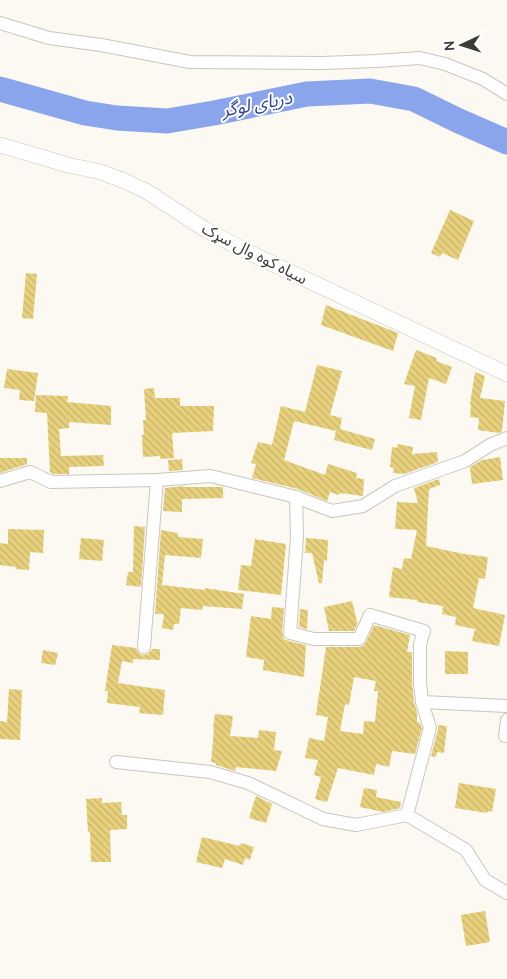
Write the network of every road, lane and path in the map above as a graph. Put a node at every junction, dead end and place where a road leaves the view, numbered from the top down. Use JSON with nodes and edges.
{"nodes":[{"id":1,"x":0,"y":23,"type":"edge"},
{"id":2,"x":507,"y":94,"type":"edge"},
{"id":3,"x":0,"y":145,"type":"edge"},
{"id":4,"x":507,"y":374,"type":"edge"},
{"id":5,"x":507,"y":438,"type":"edge"},
{"id":6,"x":157,"y":480,"type":"junction"},
{"id":7,"x":0,"y":481,"type":"edge"},
{"id":8,"x":296,"y":497,"type":"junction"},
{"id":9,"x":144,"y":648,"type":"dead end"},
{"id":10,"x":422,"y":702,"type":"junction"},
{"id":11,"x":507,"y":706,"type":"edge"},
{"id":12,"x":507,"y":720,"type":"edge"},
{"id":13,"x":505,"y":736,"type":"dead end"},
{"id":14,"x":116,"y":762,"type":"dead end"},
{"id":15,"x":407,"y":815,"type":"junction"},
{"id":16,"x":507,"y":893,"type":"edge"}],
"edges":[{"from":1,"to":2,"type":"street"},
{"from":3,"to":4,"type":"street","name":"سیاه کوه وال سړک"},
{"from":5,"to":8,"type":"street"},
{"from":6,"to":7,"type":"street"},
{"from":6,"to":8,"type":"street"},
{"from":6,"to":9,"type":"street"},
{"from":8,"to":10,"type":"street"},
{"from":10,"to":11,"type":"street"},
{"from":10,"to":15,"type":"street"},
{"from":12,"to":13,"type":"street"},
{"from":14,"to":15,"type":"street"},
{"from":15,"to":16,"type":"street"}]}
